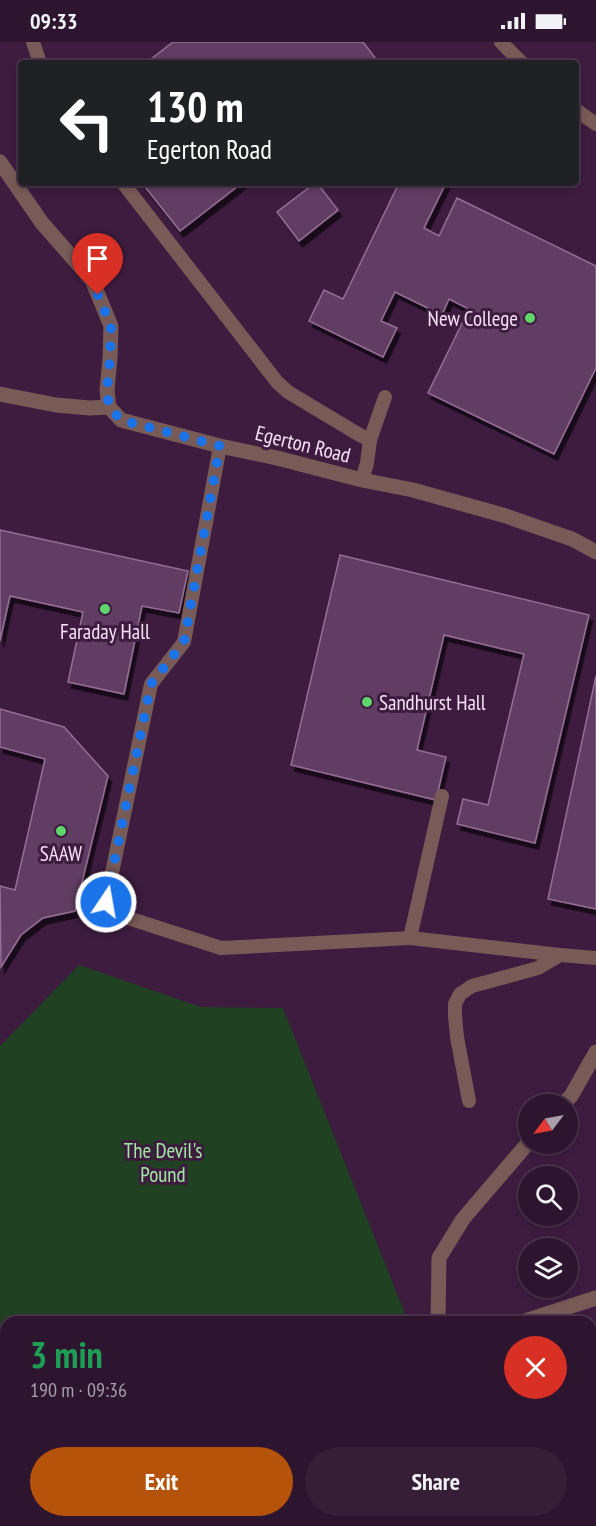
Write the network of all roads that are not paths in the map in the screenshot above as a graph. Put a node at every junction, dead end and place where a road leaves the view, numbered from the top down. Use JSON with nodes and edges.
{"nodes":[{"id":1,"x":33,"y":42,"type":"edge"},
{"id":2,"x":501,"y":42,"type":"edge"},
{"id":3,"x":39,"y":60,"type":"edge"},
{"id":4,"x":519,"y":60,"type":"edge"},
{"id":5,"x":579,"y":112,"type":"edge"},
{"id":6,"x":596,"y":124,"type":"edge"},
{"id":7,"x":0,"y":162,"type":"edge"},
{"id":8,"x":125,"y":186,"type":"edge"},
{"id":9,"x":0,"y":394,"type":"edge"},
{"id":10,"x":385,"y":397,"type":"dead end"},
{"id":11,"x":109,"y":407,"type":"junction"},
{"id":12,"x":370,"y":440,"type":"junction"},
{"id":13,"x":220,"y":446,"type":"junction"},
{"id":14,"x":362,"y":480,"type":"junction"},
{"id":15,"x":596,"y":552,"type":"edge"},
{"id":16,"x":442,"y":796,"type":"dead end"},
{"id":17,"x":410,"y":938,"type":"junction"},
{"id":18,"x":560,"y":955,"type":"junction"},
{"id":19,"x":596,"y":958,"type":"edge"},
{"id":20,"x":596,"y":1052,"type":"edge"},
{"id":21,"x":572,"y":1094,"type":"edge"},
{"id":22,"x":469,"y":1101,"type":"dead end"},
{"id":23,"x":519,"y":1154,"type":"edge"},
{"id":24,"x":596,"y":1298,"type":"edge"},
{"id":25,"x":438,"y":1316,"type":"edge"},
{"id":26,"x":540,"y":1316,"type":"edge"}],
"edges":[{"from":1,"to":3,"type":"lane"},
{"from":2,"to":4,"type":"lane"},
{"from":5,"to":6,"type":"lane"},
{"from":7,"to":11,"type":"street"},
{"from":8,"to":12,"type":"lane"},
{"from":9,"to":11,"type":"street"},
{"from":10,"to":12,"type":"lane"},
{"from":11,"to":13,"type":"street","name":"Egerton Road"},
{"from":12,"to":14,"type":"lane"},
{"from":13,"to":14,"type":"street","name":"Egerton Road"},
{"from":13,"to":17,"type":"lane"},
{"from":14,"to":15,"type":"street","name":"Egerton Road"},
{"from":16,"to":17,"type":"lane"},
{"from":17,"to":18,"type":"lane"},
{"from":18,"to":19,"type":"lane"},
{"from":18,"to":22,"type":"lane"},
{"from":20,"to":21,"type":"street"},
{"from":23,"to":25,"type":"street"},
{"from":24,"to":26,"type":"street"}]}
